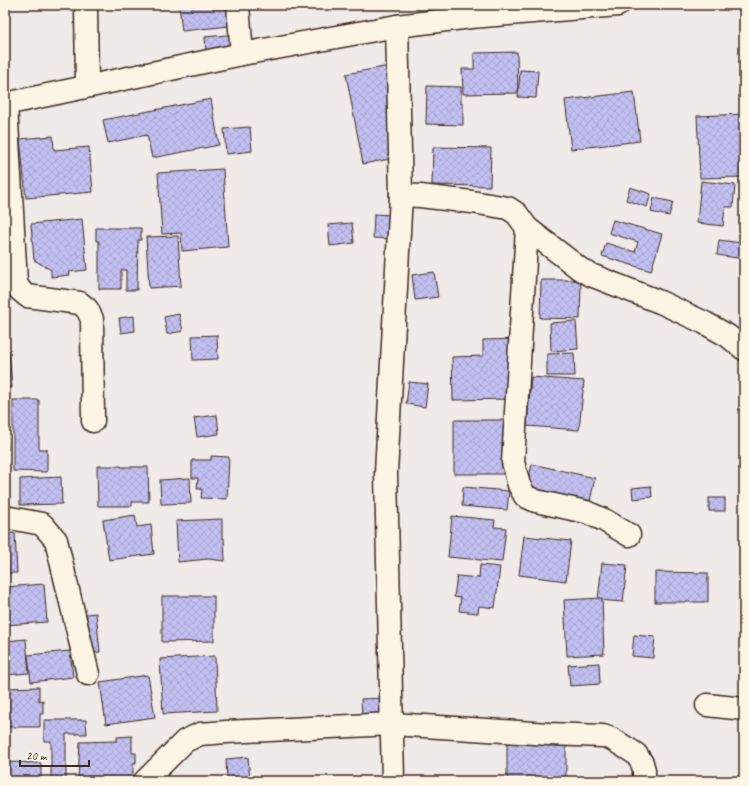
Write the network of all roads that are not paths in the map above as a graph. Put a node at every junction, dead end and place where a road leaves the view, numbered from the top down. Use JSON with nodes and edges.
{"nodes":[{"id":1,"x":86,"y":5,"type":"edge"},
{"id":2,"x":238,"y":5,"type":"edge"},
{"id":3,"x":618,"y":5,"type":"edge"},
{"id":4,"x":471,"y":11,"type":"edge"},
{"id":5,"x":397,"y":26,"type":"junction"},
{"id":6,"x":242,"y":54,"type":"junction"},
{"id":7,"x":87,"y":86,"type":"junction"},
{"id":8,"x":6,"y":104,"type":"edge"},
{"id":9,"x":401,"y":195,"type":"junction"},
{"id":10,"x":527,"y":228,"type":"junction"},
{"id":11,"x":744,"y":349,"type":"edge"},
{"id":12,"x":93,"y":421,"type":"dead end"},
{"id":13,"x":5,"y":516,"type":"edge"},
{"id":14,"x":629,"y":535,"type":"dead end"},
{"id":15,"x":88,"y":674,"type":"dead end"},
{"id":16,"x":707,"y":705,"type":"dead end"},
{"id":17,"x":744,"y":709,"type":"edge"},
{"id":18,"x":392,"y":724,"type":"junction"},
{"id":19,"x":145,"y":781,"type":"edge"},
{"id":20,"x":393,"y":781,"type":"edge"},
{"id":21,"x":644,"y":781,"type":"edge"}],
"edges":[{"from":1,"to":7,"type":"street"},
{"from":2,"to":6,"type":"street"},
{"from":3,"to":4,"type":"street"},
{"from":4,"to":5,"type":"street"},
{"from":5,"to":6,"type":"street"},
{"from":5,"to":9,"type":"street"},
{"from":6,"to":7,"type":"street"},
{"from":7,"to":8,"type":"street"},
{"from":8,"to":12,"type":"street"},
{"from":9,"to":10,"type":"street"},
{"from":9,"to":18,"type":"street"},
{"from":10,"to":11,"type":"street"},
{"from":10,"to":14,"type":"street"},
{"from":13,"to":15,"type":"street"},
{"from":16,"to":17,"type":"street"},
{"from":18,"to":19,"type":"street"},
{"from":18,"to":20,"type":"street"},
{"from":18,"to":21,"type":"street"}]}
